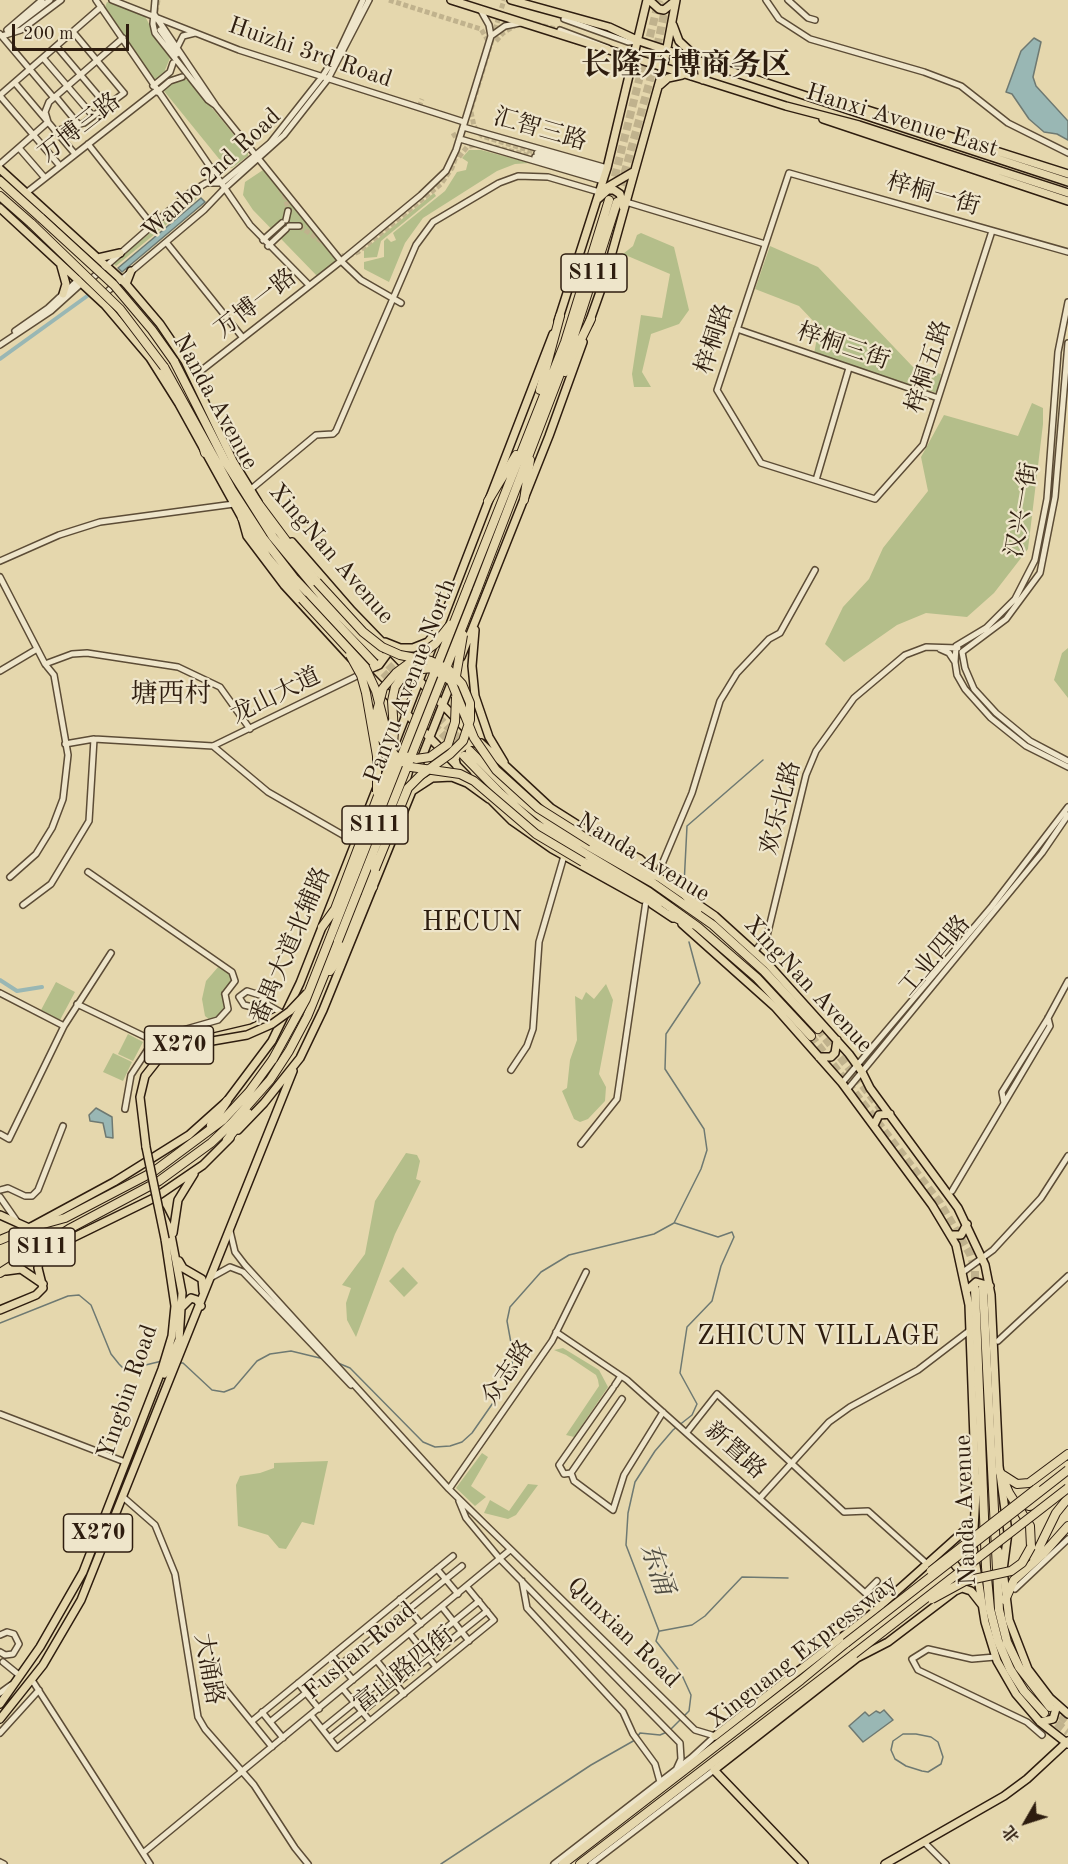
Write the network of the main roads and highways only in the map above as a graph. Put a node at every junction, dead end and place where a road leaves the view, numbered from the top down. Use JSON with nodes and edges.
{"nodes":[{"id":1,"x":451,"y":0,"type":"edge"},
{"id":2,"x":511,"y":0,"type":"edge"},
{"id":3,"x":648,"y":0,"type":"edge"},
{"id":4,"x":676,"y":0,"type":"edge"},
{"id":5,"x":528,"y":3,"type":"edge"},
{"id":6,"x":673,"y":20,"type":"junction"},
{"id":7,"x":639,"y":41,"type":"junction"},
{"id":8,"x":668,"y":50,"type":"junction"},
{"id":9,"x":635,"y":59,"type":"junction"},
{"id":10,"x":703,"y":61,"type":"junction"},
{"id":11,"x":663,"y":69,"type":"junction"},
{"id":12,"x":686,"y":75,"type":"junction"},
{"id":13,"x":703,"y":80,"type":"junction"},
{"id":14,"x":658,"y":90,"type":"junction"},
{"id":15,"x":799,"y":93,"type":"junction"},
{"id":16,"x":786,"y":106,"type":"junction"},
{"id":17,"x":0,"y":169,"type":"edge"},
{"id":18,"x":633,"y":172,"type":"junction"},
{"id":19,"x":1068,"y":174,"type":"edge"},
{"id":20,"x":1,"y":182,"type":"edge"},
{"id":21,"x":1068,"y":182,"type":"edge"},
{"id":22,"x":599,"y":192,"type":"junction"},
{"id":23,"x":1068,"y":193,"type":"edge"},
{"id":24,"x":0,"y":196,"type":"edge"},
{"id":25,"x":597,"y":201,"type":"junction"},
{"id":26,"x":1068,"y":201,"type":"edge"},
{"id":27,"x":619,"y":203,"type":"junction"},
{"id":28,"x":0,"y":208,"type":"edge"},
{"id":29,"x":84,"y":245,"type":"junction"},
{"id":30,"x":120,"y":253,"type":"road end"},
{"id":31,"x":98,"y":258,"type":"junction"},
{"id":32,"x":58,"y":261,"type":"junction"},
{"id":33,"x":66,"y":268,"type":"junction"},
{"id":34,"x":131,"y":271,"type":"road end"},
{"id":35,"x":124,"y":282,"type":"junction"},
{"id":36,"x":63,"y":294,"type":"road end"},
{"id":37,"x":147,"y":308,"type":"junction"},
{"id":38,"x":560,"y":316,"type":"junction"},
{"id":39,"x":591,"y":319,"type":"junction"},
{"id":40,"x":124,"y":326,"type":"junction"},
{"id":41,"x":543,"y":417,"type":"junction"},
{"id":42,"x":532,"y":419,"type":"junction"},
{"id":43,"x":196,"y":422,"type":"junction"},
{"id":44,"x":525,"y":441,"type":"junction"},
{"id":45,"x":217,"y":443,"type":"junction"},
{"id":46,"x":533,"y":444,"type":"junction"},
{"id":47,"x":205,"y":453,"type":"junction"},
{"id":48,"x":233,"y":461,"type":"junction"},
{"id":49,"x":255,"y":499,"type":"junction"},
{"id":50,"x":524,"y":500,"type":"junction"},
{"id":51,"x":488,"y":501,"type":"junction"},
{"id":52,"x":242,"y":518,"type":"junction"},
{"id":53,"x":458,"y":613,"type":"junction"},
{"id":54,"x":478,"y":614,"type":"junction"},
{"id":55,"x":467,"y":615,"type":"junction"},
{"id":56,"x":443,"y":622,"type":"junction"},
{"id":57,"x":325,"y":623,"type":"junction"},
{"id":58,"x":381,"y":640,"type":"junction"},
{"id":59,"x":390,"y":650,"type":"junction"},
{"id":60,"x":362,"y":673,"type":"junction"},
{"id":61,"x":420,"y":681,"type":"junction"},
{"id":62,"x":442,"y":705,"type":"junction"},
{"id":63,"x":407,"y":714,"type":"junction"},
{"id":64,"x":429,"y":738,"type":"junction"},
{"id":65,"x":481,"y":744,"type":"junction"},
{"id":66,"x":458,"y":767,"type":"junction"},
{"id":67,"x":514,"y":776,"type":"junction"},
{"id":68,"x":412,"y":791,"type":"junction"},
{"id":69,"x":372,"y":796,"type":"junction"},
{"id":70,"x":372,"y":814,"type":"junction"},
{"id":71,"x":512,"y":821,"type":"junction"},
{"id":72,"x":657,"y":876,"type":"junction"},
{"id":73,"x":373,"y":887,"type":"junction"},
{"id":74,"x":681,"y":890,"type":"junction"},
{"id":75,"x":363,"y":899,"type":"junction"},
{"id":76,"x":657,"y":906,"type":"junction"},
{"id":77,"x":670,"y":915,"type":"junction"},
{"id":78,"x":713,"y":925,"type":"junction"},
{"id":79,"x":322,"y":927,"type":"junction"},
{"id":80,"x":705,"y":933,"type":"junction"},
{"id":81,"x":322,"y":982,"type":"junction"},
{"id":82,"x":309,"y":991,"type":"junction"},
{"id":83,"x":289,"y":1005,"type":"junction"},
{"id":84,"x":818,"y":1029,"type":"tunnel mouth"},
{"id":85,"x":811,"y":1036,"type":"tunnel mouth"},
{"id":86,"x":837,"y":1040,"type":"junction"},
{"id":87,"x":165,"y":1053,"type":"junction"},
{"id":88,"x":819,"y":1057,"type":"junction"},
{"id":89,"x":300,"y":1058,"type":"junction"},
{"id":90,"x":270,"y":1080,"type":"junction"},
{"id":91,"x":227,"y":1101,"type":"junction"},
{"id":92,"x":890,"y":1114,"type":"junction"},
{"id":93,"x":874,"y":1125,"type":"junction"},
{"id":94,"x":200,"y":1137,"type":"junction"},
{"id":95,"x":228,"y":1140,"type":"junction"},
{"id":96,"x":203,"y":1165,"type":"junction"},
{"id":97,"x":147,"y":1202,"type":"junction"},
{"id":98,"x":8,"y":1210,"type":"road end"},
{"id":99,"x":79,"y":1212,"type":"junction"},
{"id":100,"x":0,"y":1214,"type":"edge"},
{"id":101,"x":84,"y":1222,"type":"junction"},
{"id":102,"x":968,"y":1224,"type":"junction"},
{"id":103,"x":25,"y":1227,"type":"junction"},
{"id":104,"x":951,"y":1234,"type":"junction"},
{"id":105,"x":0,"y":1240,"type":"edge"},
{"id":106,"x":41,"y":1248,"type":"junction"},
{"id":107,"x":1,"y":1273,"type":"edge"},
{"id":108,"x":43,"y":1284,"type":"junction"},
{"id":109,"x":979,"y":1288,"type":"junction"},
{"id":110,"x":204,"y":1297,"type":"junction"},
{"id":111,"x":201,"y":1306,"type":"junction"},
{"id":112,"x":182,"y":1307,"type":"junction"},
{"id":113,"x":0,"y":1310,"type":"edge"},
{"id":114,"x":175,"y":1352,"type":"junction"},
{"id":115,"x":167,"y":1370,"type":"junction"},
{"id":116,"x":1068,"y":1454,"type":"edge"},
{"id":117,"x":1068,"y":1465,"type":"edge"},
{"id":118,"x":1068,"y":1470,"type":"edge"},
{"id":119,"x":982,"y":1471,"type":"junction"},
{"id":120,"x":1000,"y":1472,"type":"junction"},
{"id":121,"x":1068,"y":1480,"type":"edge"},
{"id":122,"x":1068,"y":1488,"type":"edge"},
{"id":123,"x":976,"y":1493,"type":"junction"},
{"id":124,"x":1068,"y":1498,"type":"edge"},
{"id":125,"x":1013,"y":1499,"type":"junction"},
{"id":126,"x":974,"y":1520,"type":"junction"},
{"id":127,"x":1068,"y":1526,"type":"edge"},
{"id":128,"x":994,"y":1536,"type":"junction"},
{"id":129,"x":935,"y":1556,"type":"junction"},
{"id":130,"x":1003,"y":1570,"type":"junction"},
{"id":131,"x":1026,"y":1572,"type":"junction"},
{"id":132,"x":958,"y":1589,"type":"junction"},
{"id":133,"x":914,"y":1590,"type":"junction"},
{"id":134,"x":1005,"y":1600,"type":"junction"},
{"id":135,"x":982,"y":1605,"type":"junction"},
{"id":136,"x":910,"y":1611,"type":"junction"},
{"id":137,"x":0,"y":1704,"type":"edge"},
{"id":138,"x":1048,"y":1712,"type":"junction"},
{"id":139,"x":1068,"y":1714,"type":"edge"},
{"id":140,"x":0,"y":1719,"type":"edge"},
{"id":141,"x":715,"y":1736,"type":"road end"},
{"id":142,"x":1067,"y":1743,"type":"edge"},
{"id":143,"x":563,"y":1864,"type":"edge"},
{"id":144,"x":580,"y":1864,"type":"edge"},
{"id":145,"x":807,"y":1864,"type":"edge"},
{"id":146,"x":885,"y":1864,"type":"edge"}],
"edges":[{"from":1,"to":9,"type":"main road","name":"Hanxi Avenue East"},
{"from":2,"to":5,"type":"main road","name":"Hanxi Avenue East"},
{"from":3,"to":4,"type":"main road"},
{"from":3,"to":7,"type":"main road"},
{"from":4,"to":6,"type":"main road"},
{"from":5,"to":7,"type":"main road","name":"Hanxi Avenue East"},
{"from":6,"to":8,"type":"main road"},
{"from":6,"to":10,"type":"main road"},
{"from":7,"to":8,"type":"main road","name":"Hanxi Avenue East"},
{"from":7,"to":9,"type":"main road"},
{"from":8,"to":10,"type":"main road","name":"Hanxi Avenue East"},
{"from":8,"to":11,"type":"main road"},
{"from":9,"to":11,"type":"main road","name":"Hanxi Avenue East"},
{"from":9,"to":22,"type":"main road"},
{"from":10,"to":13,"type":"main road"},
{"from":10,"to":15,"type":"main road","name":"Hanxi Avenue East"},
{"from":11,"to":12,"type":"main road","name":"Hanxi Avenue East"},
{"from":11,"to":14,"type":"main road"},
{"from":12,"to":13,"type":"main road","name":"Hanxi Avenue East"},
{"from":12,"to":14,"type":"main road"},
{"from":13,"to":16,"type":"main road","name":"Hanxi Avenue East"},
{"from":14,"to":18,"type":"main road"},
{"from":15,"to":19,"type":"main road"},
{"from":15,"to":21,"type":"main road","name":"Hanxi Avenue East"},
{"from":16,"to":23,"type":"main road","name":"Hanxi Avenue East"},
{"from":16,"to":26,"type":"main road"},
{"from":17,"to":29,"type":"main road","name":"XingNan Avenue"},
{"from":18,"to":22,"type":"main road"},
{"from":18,"to":27,"type":"main road"},
{"from":20,"to":45,"type":"highway","name":"Nanda Avenue","bridge":true},
{"from":22,"to":25,"type":"main road"},
{"from":24,"to":43,"type":"highway","name":"Nanda Avenue","bridge":true},
{"from":25,"to":27,"type":"main road"},
{"from":25,"to":38,"type":"main road"},
{"from":27,"to":39,"type":"main road"},
{"from":27,"to":41,"type":"highway","name":"Panyu Avenue North","number":"S111"},
{"from":27,"to":42,"type":"highway","name":"Panyu Avenue North","number":"S111"},
{"from":28,"to":32,"type":"main road","name":"XingNan Avenue"},
{"from":29,"to":31,"type":"main road","name":"XingNan Avenue"},
{"from":29,"to":33,"type":"main road"},
{"from":30,"to":31,"type":"main road"},
{"from":31,"to":35,"type":"main road","name":"XingNan Avenue"},
{"from":32,"to":33,"type":"main road","name":"XingNan Avenue"},
{"from":32,"to":36,"type":"main road"},
{"from":33,"to":40,"type":"main road","name":"XingNan Avenue"},
{"from":34,"to":35,"type":"main road"},
{"from":35,"to":37,"type":"main road","name":"XingNan Avenue"},
{"from":37,"to":40,"type":"main road"},
{"from":37,"to":48,"type":"main road","name":"XingNan Avenue"},
{"from":38,"to":42,"type":"highway"},
{"from":38,"to":51,"type":"main road"},
{"from":39,"to":41,"type":"highway"},
{"from":39,"to":50,"type":"main road"},
{"from":40,"to":47,"type":"main road","name":"XingNan Avenue"},
{"from":41,"to":46,"type":"highway","name":"Panyu Avenue North","number":"S111"},
{"from":42,"to":44,"type":"highway","name":"Panyu Avenue North","number":"S111"},
{"from":43,"to":45,"type":"highway","name":"Nanda Avenue"},
{"from":43,"to":47,"type":"highway"},
{"from":44,"to":51,"type":"highway"},
{"from":44,"to":53,"type":"highway","name":"Panyu Avenue North","number":"S111","bridge":true},
{"from":45,"to":48,"type":"highway"},
{"from":46,"to":50,"type":"highway"},
{"from":46,"to":55,"type":"highway","name":"Panyu Avenue North","number":"S111","bridge":true},
{"from":47,"to":52,"type":"main road","name":"XingNan Avenue"},
{"from":48,"to":49,"type":"main road","name":"XingNan Avenue"},
{"from":49,"to":58,"type":"main road","name":"XingNan Avenue"},
{"from":49,"to":75,"type":"highway","bridge":true},
{"from":50,"to":54,"type":"main road"},
{"from":51,"to":56,"type":"main road"},
{"from":52,"to":57,"type":"highway","bridge":true},
{"from":52,"to":60,"type":"main road","name":"XingNan Avenue"},
{"from":53,"to":76,"type":"highway","bridge":true},
{"from":53,"to":82,"type":"highway","name":"Panyu Avenue North","number":"S111","bridge":true},
{"from":54,"to":62,"type":"main road"},
{"from":54,"to":67,"type":"main road"},
{"from":55,"to":57,"type":"highway","bridge":true},
{"from":55,"to":81,"type":"highway","name":"Panyu Avenue North","number":"S111","bridge":true},
{"from":56,"to":58,"type":"main road"},
{"from":56,"to":61,"type":"main road"},
{"from":57,"to":70,"type":"highway","bridge":true},
{"from":58,"to":59,"type":"main road","name":"XingNan Avenue"},
{"from":59,"to":60,"type":"main road"},
{"from":59,"to":61,"type":"main road","name":"XingNan Avenue"},
{"from":60,"to":63,"type":"main road","name":"XingNan Avenue"},
{"from":60,"to":69,"type":"main road"},
{"from":61,"to":62,"type":"main road","name":"XingNan Avenue"},
{"from":61,"to":63,"type":"main road"},
{"from":62,"to":64,"type":"main road"},
{"from":62,"to":65,"type":"main road","name":"XingNan Avenue"},
{"from":63,"to":64,"type":"main road","name":"XingNan Avenue"},
{"from":63,"to":69,"type":"main road"},
{"from":64,"to":66,"type":"main road","name":"XingNan Avenue"},
{"from":64,"to":68,"type":"main road"},
{"from":65,"to":66,"type":"main road"},
{"from":65,"to":67,"type":"main road","name":"XingNan Avenue"},
{"from":66,"to":71,"type":"main road","name":"XingNan Avenue"},
{"from":67,"to":72,"type":"main road","name":"XingNan Avenue"},
{"from":68,"to":71,"type":"main road"},
{"from":68,"to":73,"type":"main road"},
{"from":69,"to":79,"type":"main road","name":"番禺大道北辅路"},
{"from":70,"to":72,"type":"highway","bridge":true},
{"from":70,"to":79,"type":"highway","bridge":true},
{"from":71,"to":76,"type":"main road","name":"XingNan Avenue"},
{"from":72,"to":74,"type":"main road","name":"XingNan Avenue"},
{"from":73,"to":75,"type":"highway"},
{"from":73,"to":89,"type":"main road"},
{"from":74,"to":78,"type":"highway"},
{"from":74,"to":86,"type":"main road","name":"XingNan Avenue"},
{"from":75,"to":81,"type":"highway"},
{"from":76,"to":77,"type":"main road","name":"XingNan Avenue"},
{"from":77,"to":80,"type":"highway"},
{"from":77,"to":88,"type":"main road","name":"XingNan Avenue"},
{"from":78,"to":80,"type":"highway","name":"Nanda Avenue"},
{"from":78,"to":84,"type":"highway","name":"Nanda Avenue"},
{"from":79,"to":83,"type":"main road","name":"番禺大道北辅路"},
{"from":80,"to":85,"type":"highway","name":"Nanda Avenue"},
{"from":81,"to":90,"type":"highway","number":"S111"},
{"from":82,"to":87,"type":"main road","bridge":true},
{"from":82,"to":94,"type":"highway","name":"Panyu Avenue North","number":"S111","bridge":true},
{"from":83,"to":87,"type":"main road","name":"Yingbin Road","number":"X270"},
{"from":83,"to":91,"type":"main road","name":"番禺大道北辅路"},
{"from":86,"to":88,"type":"main road"},
{"from":86,"to":92,"type":"main road","name":"XingNan Avenue"},
{"from":87,"to":114,"type":"main road","name":"Yingbin Road","number":"X270","bridge":true},
{"from":88,"to":93,"type":"main road","name":"XingNan Avenue"},
{"from":89,"to":95,"type":"main road"},
{"from":89,"to":110,"type":"main road","name":"Yingbin Road","number":"X270"},
{"from":90,"to":95,"type":"highway"},
{"from":90,"to":101,"type":"highway","number":"S111"},
{"from":91,"to":94,"type":"highway"},
{"from":91,"to":103,"type":"main road","name":"番禺大道北辅路"},
{"from":92,"to":93,"type":"main road"},
{"from":92,"to":102,"type":"main road","name":"XingNan Avenue"},
{"from":93,"to":104,"type":"main road","name":"XingNan Avenue"},
{"from":94,"to":99,"type":"highway","name":"Panyu Avenue North","number":"S111"},
{"from":95,"to":96,"type":"main road"},
{"from":96,"to":97,"type":"main road"},
{"from":96,"to":110,"type":"main road"},
{"from":97,"to":106,"type":"main road"},
{"from":97,"to":112,"type":"main road"},
{"from":98,"to":100,"type":"main road"},
{"from":99,"to":101,"type":"highway"},
{"from":99,"to":103,"type":"highway","name":"Panyu Avenue North","number":"S111"},
{"from":100,"to":103,"type":"main road"},
{"from":101,"to":106,"type":"highway","number":"S111"},
{"from":102,"to":104,"type":"main road"},
{"from":102,"to":109,"type":"main road","name":"XingNan Avenue"},
{"from":103,"to":105,"type":"highway","name":"Panyu Avenue North","number":"S111"},
{"from":104,"to":109,"type":"main road","name":"XingNan Avenue"},
{"from":106,"to":107,"type":"highway","number":"S111"},
{"from":106,"to":108,"type":"main road"},
{"from":107,"to":108,"type":"main road"},
{"from":108,"to":113,"type":"main road"},
{"from":109,"to":119,"type":"highway","name":"Nanda Avenue"},
{"from":109,"to":120,"type":"main road"},
{"from":109,"to":123,"type":"main road"},
{"from":109,"to":128,"type":"highway","name":"Nanda Avenue"},
{"from":110,"to":111,"type":"main road","name":"Yingbin Road","number":"X270"},
{"from":111,"to":112,"type":"main road"},
{"from":111,"to":114,"type":"main road","name":"Yingbin Road","number":"X270"},
{"from":112,"to":114,"type":"main road"},
{"from":114,"to":115,"type":"main road","name":"Yingbin Road","number":"X270"},
{"from":114,"to":115,"type":"main road","name":"Yingbin Road","number":"X270"},
{"from":115,"to":137,"type":"main road","name":"Yingbin Road","number":"X270"},
{"from":115,"to":140,"type":"main road","name":"Yingbin Road","number":"X270"},
{"from":116,"to":120,"type":"highway"},
{"from":117,"to":133,"type":"highway","bridge":true},
{"from":118,"to":133,"type":"highway","name":"Xinguang Expressway","bridge":true},
{"from":119,"to":123,"type":"highway"},
{"from":119,"to":138,"type":"highway","name":"Nanda Avenue"},
{"from":120,"to":125,"type":"highway"},
{"from":120,"to":130,"type":"main road"},
{"from":121,"to":125,"type":"highway"},
{"from":122,"to":136,"type":"highway","name":"Xinguang Expressway","bridge":true},
{"from":123,"to":126,"type":"main road"},
{"from":124,"to":131,"type":"highway"},
{"from":125,"to":136,"type":"highway","bridge":true},
{"from":126,"to":129,"type":"main road"},
{"from":126,"to":135,"type":"main road"},
{"from":127,"to":131,"type":"highway"},
{"from":128,"to":130,"type":"highway"},
{"from":128,"to":138,"type":"highway","name":"Nanda Avenue"},
{"from":129,"to":132,"type":"main road"},
{"from":129,"to":141,"type":"main road"},
{"from":130,"to":134,"type":"main road"},
{"from":131,"to":134,"type":"highway"},
{"from":132,"to":135,"type":"main road"},
{"from":132,"to":145,"type":"main road"},
{"from":133,"to":143,"type":"highway","name":"Xinguang Expressway","bridge":true},
{"from":134,"to":138,"type":"main road"},
{"from":135,"to":138,"type":"main road"},
{"from":136,"to":144,"type":"highway","name":"Xinguang Expressway","bridge":true},
{"from":138,"to":139,"type":"main road"},
{"from":138,"to":142,"type":"main road"},
{"from":142,"to":146,"type":"main road"}]}
